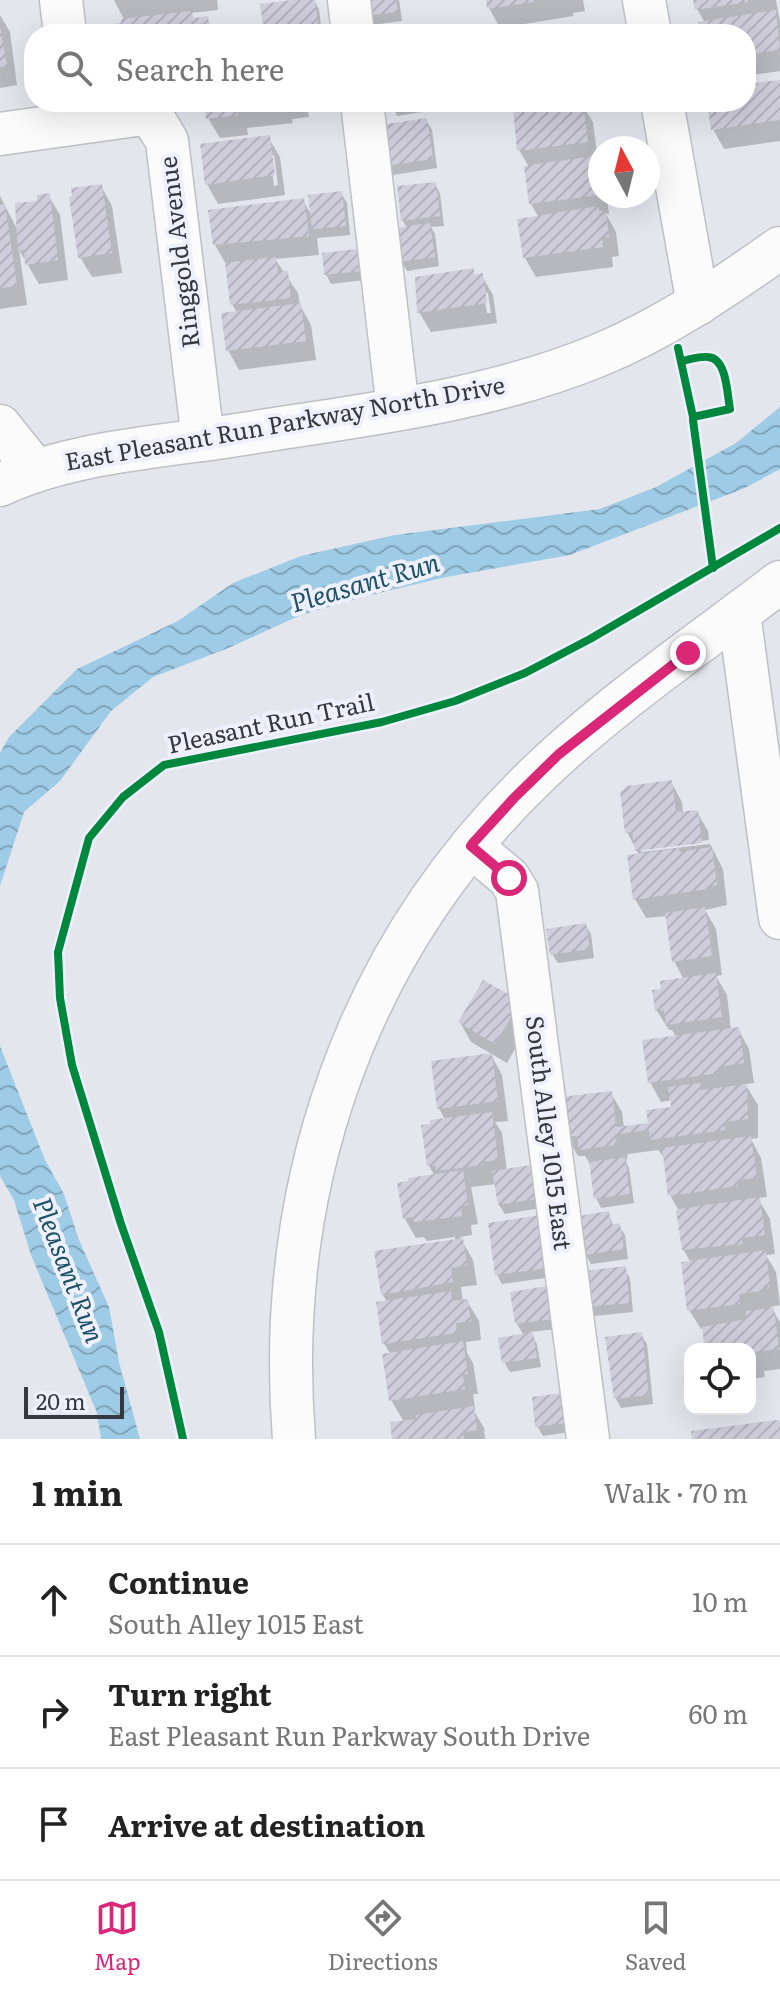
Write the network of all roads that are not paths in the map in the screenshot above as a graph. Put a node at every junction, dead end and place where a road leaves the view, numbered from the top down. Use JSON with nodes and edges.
{"nodes":[{"id":1,"x":61,"y":0,"type":"edge"},
{"id":2,"x":349,"y":0,"type":"edge"},
{"id":3,"x":644,"y":0,"type":"edge"},
{"id":4,"x":64,"y":24,"type":"edge"},
{"id":5,"x":352,"y":24,"type":"edge"},
{"id":6,"x":648,"y":24,"type":"edge"},
{"id":7,"x":363,"y":112,"type":"edge"},
{"id":8,"x":664,"y":112,"type":"edge"},
{"id":9,"x":75,"y":113,"type":"edge"},
{"id":10,"x":0,"y":134,"type":"edge"},
{"id":11,"x":780,"y":248,"type":"edge"},
{"id":12,"x":698,"y":304,"type":"junction"},
{"id":13,"x":398,"y":409,"type":"junction"},
{"id":14,"x":0,"y":426,"type":"edge"},
{"id":15,"x":203,"y":440,"type":"junction"},
{"id":16,"x":18,"y":478,"type":"edge"},
{"id":17,"x":780,"y":582,"type":"edge"},
{"id":18,"x":739,"y":613,"type":"junction"},
{"id":19,"x":471,"y":846,"type":"junction"},
{"id":20,"x":780,"y":918,"type":"edge"},
{"id":21,"x":294,"y":1439,"type":"edge"},
{"id":22,"x":588,"y":1439,"type":"edge"}],
"edges":[{"from":1,"to":4,"type":"street"},
{"from":2,"to":5,"type":"street"},
{"from":3,"to":6,"type":"street"},
{"from":7,"to":13,"type":"street"},
{"from":8,"to":12,"type":"street"},
{"from":9,"to":10,"type":"street"},
{"from":9,"to":15,"type":"street","name":"Ringgold Avenue"},
{"from":11,"to":12,"type":"street","name":"East Pleasant Run Parkway North Drive"},
{"from":12,"to":13,"type":"street","name":"East Pleasant Run Parkway North Drive"},
{"from":13,"to":15,"type":"street","name":"East Pleasant Run Parkway North Drive"},
{"from":14,"to":16,"type":"street"},
{"from":15,"to":16,"type":"street","name":"East Pleasant Run Parkway North Drive"},
{"from":17,"to":18,"type":"street"},
{"from":18,"to":19,"type":"street"},
{"from":18,"to":20,"type":"street"},
{"from":19,"to":21,"type":"street"},
{"from":19,"to":22,"type":"street","name":"South Alley 1015 East"}]}
